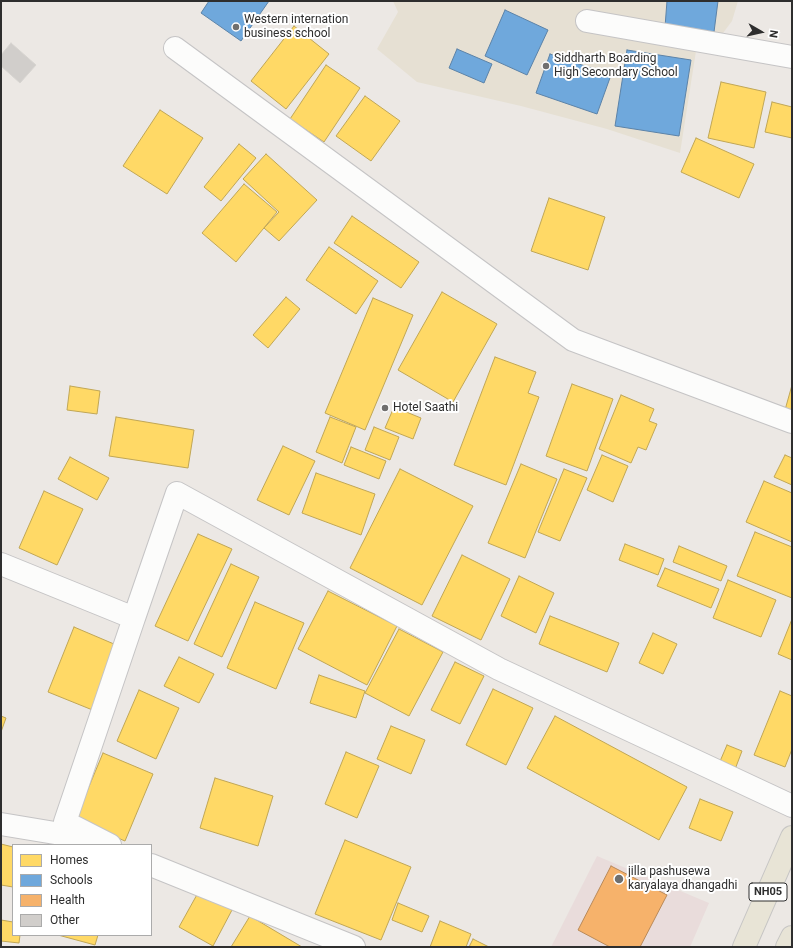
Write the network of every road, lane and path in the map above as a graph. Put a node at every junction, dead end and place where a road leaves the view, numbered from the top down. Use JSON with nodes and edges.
{"nodes":[{"id":1,"x":587,"y":21,"type":"dead end"},
{"id":2,"x":175,"y":48,"type":"dead end"},
{"id":3,"x":792,"y":57,"type":"edge"},
{"id":4,"x":792,"y":422,"type":"edge"},
{"id":5,"x":1,"y":564,"type":"edge"},
{"id":6,"x":134,"y":618,"type":"junction"},
{"id":7,"x":792,"y":806,"type":"edge"},
{"id":8,"x":1,"y":824,"type":"edge"},
{"id":9,"x":792,"y":837,"type":"edge"},
{"id":10,"x":106,"y":843,"type":"edge"},
{"id":11,"x":152,"y":866,"type":"edge"},
{"id":12,"x":792,"y":936,"type":"edge"},
{"id":13,"x":354,"y":947,"type":"edge"},
{"id":14,"x":744,"y":947,"type":"edge"},
{"id":15,"x":787,"y":947,"type":"edge"}],
"edges":[{"from":1,"to":3,"type":"street"},
{"from":2,"to":4,"type":"street"},
{"from":5,"to":6,"type":"street"},
{"from":6,"to":7,"type":"street"},
{"from":6,"to":10,"type":"street"},
{"from":8,"to":10,"type":"street"},
{"from":9,"to":14,"type":"main road","number":"NH05"},
{"from":11,"to":13,"type":"street"},
{"from":12,"to":15,"type":"main road"}]}
